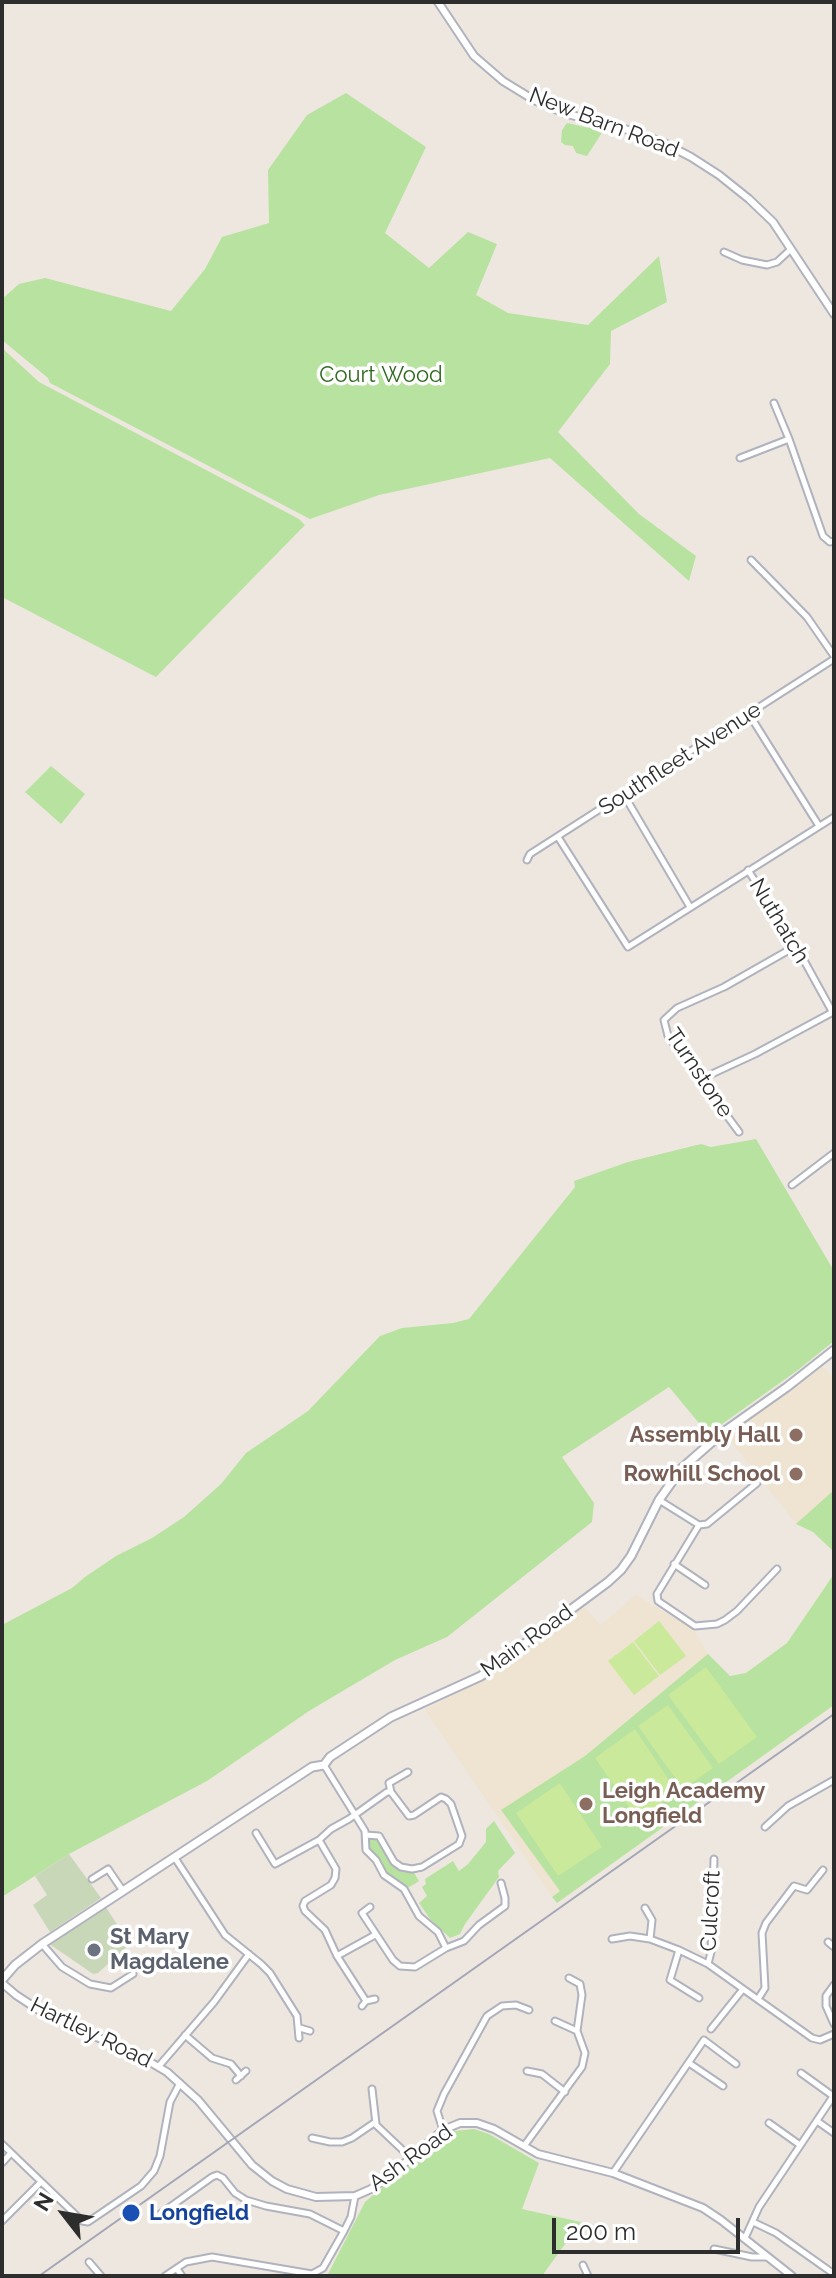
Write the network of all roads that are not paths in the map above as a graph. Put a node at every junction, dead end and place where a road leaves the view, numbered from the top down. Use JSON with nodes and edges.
{"nodes":[{"id":1,"x":438,"y":2,"type":"edge"},
{"id":2,"x":792,"y":248,"type":"junction"},
{"id":3,"x":724,"y":252,"type":"dead end"},
{"id":4,"x":834,"y":314,"type":"edge"},
{"id":5,"x":774,"y":403,"type":"dead end"},
{"id":6,"x":789,"y":439,"type":"junction"},
{"id":7,"x":740,"y":458,"type":"dead end"},
{"id":8,"x":834,"y":541,"type":"edge"},
{"id":9,"x":751,"y":560,"type":"dead end"},
{"id":10,"x":833,"y":661,"type":"edge"},
{"id":11,"x":749,"y":714,"type":"junction"},
{"id":12,"x":624,"y":795,"type":"junction"},
{"id":13,"x":834,"y":817,"type":"edge"},
{"id":14,"x":819,"y":826,"type":"junction"},
{"id":15,"x":558,"y":837,"type":"junction"},
{"id":16,"x":527,"y":860,"type":"dead end"},
{"id":17,"x":748,"y":870,"type":"junction"},
{"id":18,"x":690,"y":907,"type":"junction"},
{"id":19,"x":796,"y":946,"type":"junction"},
{"id":20,"x":834,"y":1012,"type":"edge"},
{"id":21,"x":701,"y":1079,"type":"junction"},
{"id":22,"x":739,"y":1132,"type":"dead end"},
{"id":23,"x":834,"y":1153,"type":"edge"},
{"id":24,"x":792,"y":1185,"type":"dead end"},
{"id":25,"x":834,"y":1350,"type":"edge"},
{"id":26,"x":757,"y":1483,"type":"dead end"},
{"id":27,"x":659,"y":1500,"type":"junction"},
{"id":28,"x":699,"y":1525,"type":"junction"},
{"id":29,"x":674,"y":1564,"type":"junction"},
{"id":30,"x":777,"y":1569,"type":"dead end"},
{"id":31,"x":705,"y":1585,"type":"dead end"},
{"id":32,"x":324,"y":1765,"type":"junction"},
{"id":33,"x":408,"y":1772,"type":"dead end"},
{"id":34,"x":834,"y":1780,"type":"edge"},
{"id":35,"x":391,"y":1792,"type":"junction"},
{"id":36,"x":355,"y":1815,"type":"junction"},
{"id":37,"x":765,"y":1827,"type":"dead end"},
{"id":38,"x":256,"y":1833,"type":"dead end"},
{"id":39,"x":366,"y":1835,"type":"junction"},
{"id":40,"x":319,"y":1840,"type":"junction"},
{"id":41,"x":175,"y":1858,"type":"junction"},
{"id":42,"x":714,"y":1859,"type":"dead end"},
{"id":43,"x":823,"y":1870,"type":"dead end"},
{"id":44,"x":92,"y":1879,"type":"dead end"},
{"id":45,"x":501,"y":1883,"type":"dead end"},
{"id":46,"x":123,"y":1891,"type":"junction"},
{"id":47,"x":370,"y":1907,"type":"dead end"},
{"id":48,"x":645,"y":1908,"type":"dead end"},
{"id":49,"x":375,"y":1935,"type":"junction"},
{"id":50,"x":612,"y":1939,"type":"dead end"},
{"id":51,"x":650,"y":1939,"type":"junction"},
{"id":52,"x":828,"y":1942,"type":"dead end"},
{"id":53,"x":42,"y":1944,"type":"junction"},
{"id":54,"x":834,"y":1947,"type":"edge"},
{"id":55,"x":446,"y":1948,"type":"junction"},
{"id":56,"x":679,"y":1950,"type":"junction"},
{"id":57,"x":249,"y":1954,"type":"junction"},
{"id":58,"x":337,"y":1956,"type":"junction"},
{"id":59,"x":708,"y":1964,"type":"junction"},
{"id":60,"x":133,"y":1974,"type":"dead end"},
{"id":61,"x":569,"y":1978,"type":"dead end"},
{"id":62,"x":2,"y":1981,"type":"edge"},
{"id":63,"x":834,"y":1985,"type":"edge"},
{"id":64,"x":743,"y":1989,"type":"junction"},
{"id":65,"x":699,"y":1998,"type":"dead end"},
{"id":66,"x":375,"y":1999,"type":"dead end"},
{"id":67,"x":758,"y":1999,"type":"junction"},
{"id":68,"x":529,"y":2010,"type":"dead end"},
{"id":69,"x":555,"y":2021,"type":"dead end"},
{"id":70,"x":834,"y":2024,"type":"edge"},
{"id":71,"x":300,"y":2028,"type":"junction"},
{"id":72,"x":711,"y":2029,"type":"dead end"},
{"id":73,"x":310,"y":2031,"type":"dead end"},
{"id":74,"x":577,"y":2031,"type":"junction"},
{"id":75,"x":834,"y":2034,"type":"edge"},
{"id":76,"x":185,"y":2035,"type":"junction"},
{"id":77,"x":299,"y":2038,"type":"dead end"},
{"id":78,"x":689,"y":2063,"type":"junction"},
{"id":79,"x":736,"y":2064,"type":"dead end"},
{"id":80,"x":159,"y":2066,"type":"junction"},
{"id":81,"x":527,"y":2071,"type":"dead end"},
{"id":82,"x":801,"y":2073,"type":"dead end"},
{"id":83,"x":241,"y":2076,"type":"dead end"},
{"id":84,"x":180,"y":2083,"type":"junction"},
{"id":85,"x":723,"y":2086,"type":"dead end"},
{"id":86,"x":372,"y":2089,"type":"dead end"},
{"id":87,"x":565,"y":2092,"type":"junction"},
{"id":88,"x":834,"y":2096,"type":"edge"},
{"id":89,"x":817,"y":2121,"type":"junction"},
{"id":90,"x":769,"y":2123,"type":"dead end"},
{"id":91,"x":376,"y":2124,"type":"junction"},
{"id":92,"x":443,"y":2130,"type":"junction"},
{"id":93,"x":320,"y":2132,"type":"dead end"},
{"id":94,"x":834,"y":2133,"type":"edge"},
{"id":95,"x":2,"y":2144,"type":"edge"},
{"id":96,"x":800,"y":2145,"type":"junction"},
{"id":97,"x":524,"y":2146,"type":"junction"},
{"id":98,"x":11,"y":2153,"type":"junction"},
{"id":99,"x":411,"y":2158,"type":"junction"},
{"id":100,"x":2,"y":2163,"type":"edge"},
{"id":101,"x":613,"y":2173,"type":"junction"},
{"id":102,"x":41,"y":2182,"type":"junction"},
{"id":103,"x":355,"y":2196,"type":"junction"},
{"id":104,"x":156,"y":2217,"type":"dead end"},
{"id":105,"x":2,"y":2221,"type":"edge"},
{"id":106,"x":753,"y":2222,"type":"junction"},
{"id":107,"x":344,"y":2231,"type":"junction"},
{"id":108,"x":745,"y":2238,"type":"junction"},
{"id":109,"x":714,"y":2249,"type":"dead end"},
{"id":110,"x":767,"y":2257,"type":"junction"},
{"id":111,"x":89,"y":2262,"type":"dead end"},
{"id":112,"x":583,"y":2265,"type":"dead end"},
{"id":113,"x":177,"y":2269,"type":"junction"},
{"id":114,"x":294,"y":2274,"type":"edge"},
{"id":115,"x":834,"y":2274,"type":"edge"},
{"id":116,"x":101,"y":2276,"type":"edge"},
{"id":117,"x":165,"y":2276,"type":"edge"},
{"id":118,"x":182,"y":2276,"type":"edge"},
{"id":119,"x":588,"y":2276,"type":"edge"},
{"id":120,"x":792,"y":2276,"type":"edge"}],
"edges":[{"from":1,"to":2,"type":"street","name":"New Barn Road"},
{"from":2,"to":3,"type":"street"},
{"from":2,"to":4,"type":"street","name":"New Barn Road"},
{"from":5,"to":6,"type":"street"},
{"from":6,"to":7,"type":"street"},
{"from":6,"to":8,"type":"street"},
{"from":9,"to":10,"type":"street"},
{"from":10,"to":11,"type":"street","name":"Southfleet Avenue"},
{"from":11,"to":12,"type":"street","name":"Southfleet Avenue"},
{"from":11,"to":14,"type":"street"},
{"from":12,"to":15,"type":"street","name":"Southfleet Avenue"},
{"from":12,"to":18,"type":"street"},
{"from":13,"to":14,"type":"street"},
{"from":14,"to":17,"type":"street"},
{"from":15,"to":16,"type":"street","name":"Southfleet Avenue"},
{"from":15,"to":18,"type":"street"},
{"from":17,"to":18,"type":"street"},
{"from":17,"to":19,"type":"street","name":"Nuthatch"},
{"from":19,"to":20,"type":"street","name":"Nuthatch"},
{"from":19,"to":21,"type":"street","name":"Turnstone"},
{"from":20,"to":21,"type":"street"},
{"from":21,"to":22,"type":"street","name":"Turnstone"},
{"from":23,"to":24,"type":"street"},
{"from":25,"to":27,"type":"main road","name":"Main Road"},
{"from":26,"to":28,"type":"street"},
{"from":27,"to":28,"type":"street"},
{"from":27,"to":32,"type":"main road","name":"Main Road"},
{"from":28,"to":29,"type":"street"},
{"from":29,"to":30,"type":"street"},
{"from":29,"to":31,"type":"street"},
{"from":32,"to":36,"type":"street"},
{"from":32,"to":41,"type":"main road","name":"Main Road"},
{"from":33,"to":35,"type":"street"},
{"from":34,"to":37,"type":"street"},
{"from":35,"to":36,"type":"street"},
{"from":35,"to":39,"type":"street"},
{"from":36,"to":39,"type":"street"},
{"from":36,"to":40,"type":"street"},
{"from":38,"to":40,"type":"street"},
{"from":39,"to":55,"type":"street"},
{"from":40,"to":58,"type":"street"},
{"from":41,"to":46,"type":"main road","name":"Main Road"},
{"from":41,"to":57,"type":"street"},
{"from":42,"to":59,"type":"street","name":"Culcroft"},
{"from":43,"to":67,"type":"street"},
{"from":44,"to":46,"type":"street"},
{"from":45,"to":55,"type":"street"},
{"from":46,"to":53,"type":"main road","name":"Main Road"},
{"from":47,"to":49,"type":"street"},
{"from":48,"to":51,"type":"street"},
{"from":49,"to":55,"type":"street"},
{"from":49,"to":58,"type":"street"},
{"from":50,"to":51,"type":"street"},
{"from":51,"to":56,"type":"street"},
{"from":52,"to":54,"type":"street"},
{"from":53,"to":60,"type":"street"},
{"from":53,"to":62,"type":"main road","name":"Main Road"},
{"from":56,"to":59,"type":"street"},
{"from":56,"to":65,"type":"street"},
{"from":57,"to":71,"type":"street"},
{"from":57,"to":76,"type":"street"},
{"from":58,"to":66,"type":"street"},
{"from":59,"to":64,"type":"street"},
{"from":61,"to":74,"type":"street"},
{"from":62,"to":80,"type":"street","name":"Hartley Road"},
{"from":63,"to":70,"type":"street"},
{"from":64,"to":67,"type":"street"},
{"from":64,"to":72,"type":"street"},
{"from":67,"to":75,"type":"street"},
{"from":68,"to":92,"type":"street"},
{"from":69,"to":74,"type":"street"},
{"from":71,"to":73,"type":"street"},
{"from":71,"to":77,"type":"street"},
{"from":74,"to":87,"type":"street"},
{"from":76,"to":80,"type":"street"},
{"from":76,"to":83,"type":"street"},
{"from":78,"to":79,"type":"street"},
{"from":78,"to":85,"type":"street"},
{"from":78,"to":101,"type":"street"},
{"from":80,"to":84,"type":"street","name":"Hartley Road"},
{"from":81,"to":87,"type":"street"},
{"from":82,"to":88,"type":"street"},
{"from":84,"to":102,"type":"street"},
{"from":84,"to":103,"type":"street","name":"Ash Road"},
{"from":86,"to":91,"type":"street"},
{"from":87,"to":97,"type":"street"},
{"from":88,"to":89,"type":"street"},
{"from":89,"to":94,"type":"street"},
{"from":89,"to":96,"type":"street"},
{"from":90,"to":96,"type":"street"},
{"from":91,"to":93,"type":"street"},
{"from":91,"to":99,"type":"street"},
{"from":92,"to":97,"type":"street","name":"Ash Road"},
{"from":92,"to":99,"type":"street","name":"Ash Road"},
{"from":95,"to":98,"type":"street"},
{"from":96,"to":106,"type":"street"},
{"from":97,"to":101,"type":"street","name":"Ash Road"},
{"from":98,"to":100,"type":"street"},
{"from":98,"to":102,"type":"street"},
{"from":99,"to":103,"type":"street","name":"Ash Road"},
{"from":101,"to":108,"type":"street","name":"Ash Road"},
{"from":102,"to":105,"type":"street"},
{"from":103,"to":107,"type":"street"},
{"from":104,"to":107,"type":"street"},
{"from":106,"to":108,"type":"street"},
{"from":106,"to":115,"type":"street"},
{"from":107,"to":114,"type":"street"},
{"from":108,"to":110,"type":"street","name":"Ash Road"},
{"from":109,"to":110,"type":"street"},
{"from":110,"to":120,"type":"street","name":"Ash Road"},
{"from":111,"to":116,"type":"street"},
{"from":112,"to":119,"type":"street"},
{"from":113,"to":114,"type":"street"},
{"from":113,"to":117,"type":"street"},
{"from":113,"to":118,"type":"street"}]}
